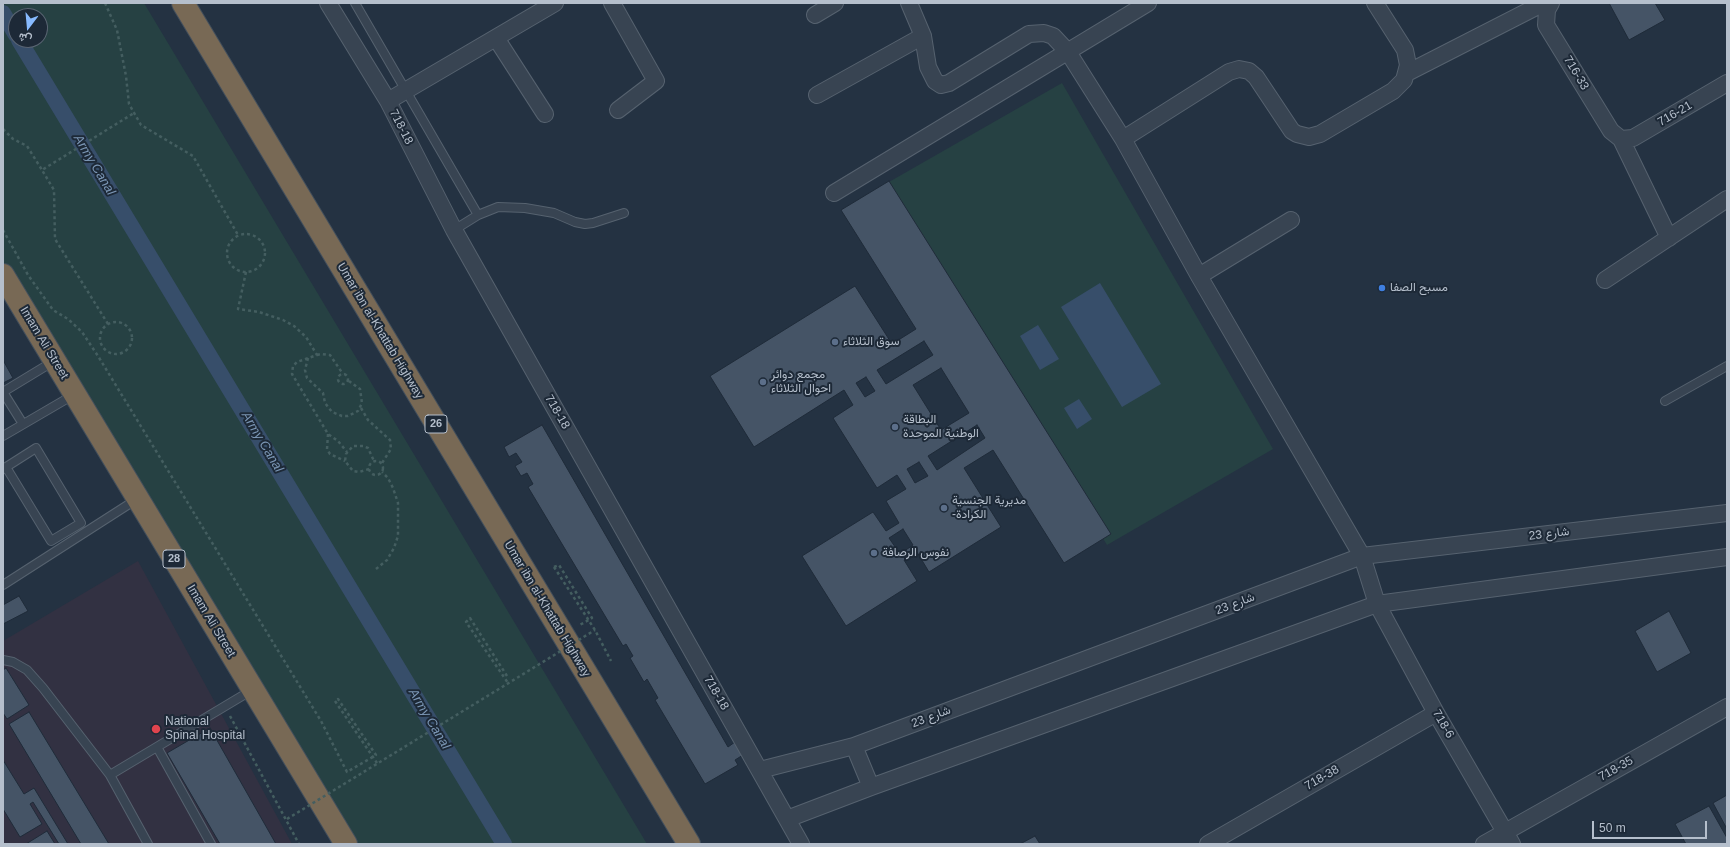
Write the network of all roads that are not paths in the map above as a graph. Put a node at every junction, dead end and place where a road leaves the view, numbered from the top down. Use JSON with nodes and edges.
{"nodes":[{"id":1,"x":183,"y":3,"type":"edge"},
{"id":2,"x":328,"y":3,"type":"edge"},
{"id":3,"x":355,"y":3,"type":"edge"},
{"id":4,"x":612,"y":3,"type":"edge"},
{"id":5,"x":835,"y":3,"type":"edge"},
{"id":6,"x":909,"y":3,"type":"edge"},
{"id":7,"x":1148,"y":3,"type":"edge"},
{"id":8,"x":1375,"y":3,"type":"edge"},
{"id":9,"x":1544,"y":3,"type":"edge"},
{"id":10,"x":1551,"y":3,"type":"edge"},
{"id":11,"x":553,"y":4,"type":"edge"},
{"id":12,"x":815,"y":15,"type":"dead end"},
{"id":13,"x":923,"y":36,"type":"junction"},
{"id":14,"x":496,"y":38,"type":"junction"},
{"id":15,"x":1068,"y":52,"type":"junction"},
{"id":16,"x":1407,"y":73,"type":"junction"},
{"id":17,"x":1725,"y":88,"type":"edge"},
{"id":18,"x":406,"y":90,"type":"junction"},
{"id":19,"x":817,"y":95,"type":"dead end"},
{"id":20,"x":388,"y":101,"type":"junction"},
{"id":21,"x":618,"y":110,"type":"dead end"},
{"id":22,"x":545,"y":114,"type":"dead end"},
{"id":23,"x":1123,"y":139,"type":"junction"},
{"id":24,"x":1621,"y":139,"type":"junction"},
{"id":25,"x":834,"y":193,"type":"dead end"},
{"id":26,"x":1727,"y":199,"type":"edge"},
{"id":27,"x":624,"y":213,"type":"dead end"},
{"id":28,"x":478,"y":215,"type":"junction"},
{"id":29,"x":1291,"y":220,"type":"dead end"},
{"id":30,"x":454,"y":230,"type":"junction"},
{"id":31,"x":1669,"y":238,"type":"junction"},
{"id":32,"x":3,"y":275,"type":"edge"},
{"id":33,"x":1198,"y":276,"type":"junction"},
{"id":34,"x":1605,"y":280,"type":"dead end"},
{"id":35,"x":55,"y":361,"type":"junction"},
{"id":36,"x":1727,"y":366,"type":"edge"},
{"id":37,"x":3,"y":392,"type":"edge"},
{"id":38,"x":74,"y":394,"type":"junction"},
{"id":39,"x":1665,"y":401,"type":"dead end"},
{"id":40,"x":23,"y":424,"type":"junction"},
{"id":41,"x":3,"y":436,"type":"edge"},
{"id":42,"x":4,"y":468,"type":"edge"},
{"id":43,"x":138,"y":499,"type":"junction"},
{"id":44,"x":1727,"y":514,"type":"edge"},
{"id":45,"x":1362,"y":556,"type":"junction"},
{"id":46,"x":1727,"y":557,"type":"edge"},
{"id":47,"x":3,"y":585,"type":"edge"},
{"id":48,"x":1377,"y":604,"type":"junction"},
{"id":49,"x":3,"y":660,"type":"edge"},
{"id":50,"x":252,"y":689,"type":"junction"},
{"id":51,"x":1727,"y":707,"type":"edge"},
{"id":52,"x":1436,"y":713,"type":"junction"},
{"id":53,"x":157,"y":746,"type":"junction"},
{"id":54,"x":854,"y":746,"type":"junction"},
{"id":55,"x":760,"y":770,"type":"junction"},
{"id":56,"x":110,"y":775,"type":"junction"},
{"id":57,"x":871,"y":787,"type":"junction"},
{"id":58,"x":787,"y":819,"type":"junction"},
{"id":59,"x":1508,"y":838,"type":"edge"},
{"id":60,"x":148,"y":844,"type":"edge"},
{"id":61,"x":211,"y":844,"type":"edge"},
{"id":62,"x":346,"y":844,"type":"edge"},
{"id":63,"x":689,"y":844,"type":"edge"},
{"id":64,"x":801,"y":844,"type":"edge"},
{"id":65,"x":1208,"y":844,"type":"edge"},
{"id":66,"x":1484,"y":844,"type":"edge"}],
"edges":[{"from":1,"to":63,"type":"highway","name":"Umar ibn al-Khattab Highway","number":"26"},
{"from":2,"to":20,"type":"street","name":"718-18"},
{"from":3,"to":18,"type":"lane"},
{"from":4,"to":21,"type":"street"},
{"from":5,"to":12,"type":"street"},
{"from":6,"to":13,"type":"street"},
{"from":7,"to":15,"type":"street"},
{"from":8,"to":16,"type":"street"},
{"from":9,"to":16,"type":"street"},
{"from":10,"to":24,"type":"street","name":"716-33"},
{"from":11,"to":14,"type":"street"},
{"from":13,"to":15,"type":"street","name":"718-6"},
{"from":13,"to":19,"type":"street"},
{"from":14,"to":18,"type":"street"},
{"from":14,"to":22,"type":"street"},
{"from":15,"to":23,"type":"street","name":"718-6"},
{"from":15,"to":25,"type":"street"},
{"from":16,"to":23,"type":"street"},
{"from":17,"to":24,"type":"street","name":"716-21"},
{"from":18,"to":20,"type":"street"},
{"from":18,"to":28,"type":"lane"},
{"from":20,"to":30,"type":"street","name":"718-18"},
{"from":23,"to":33,"type":"street","name":"718-6"},
{"from":24,"to":31,"type":"street","name":"716-33"},
{"from":26,"to":31,"type":"street"},
{"from":27,"to":28,"type":"lane"},
{"from":28,"to":30,"type":"lane"},
{"from":29,"to":33,"type":"street"},
{"from":30,"to":55,"type":"street","name":"718-18"},
{"from":31,"to":34,"type":"street"},
{"from":32,"to":35,"type":"highway","name":"Imam Ali Street","number":"28"},
{"from":33,"to":45,"type":"street","name":"718-6"},
{"from":35,"to":37,"type":"lane"},
{"from":35,"to":38,"type":"highway","name":"Imam Ali Street","number":"28"},
{"from":36,"to":39,"type":"lane"},
{"from":37,"to":40,"type":"lane"},
{"from":38,"to":40,"type":"lane"},
{"from":38,"to":43,"type":"highway","name":"Imam Ali Street","number":"28"},
{"from":40,"to":41,"type":"lane"},
{"from":42,"to":42,"type":"lane"},
{"from":43,"to":47,"type":"lane"},
{"from":43,"to":50,"type":"highway","name":"Imam Ali Street","number":"28"},
{"from":44,"to":45,"type":"street","name":"شارع 23"},
{"from":45,"to":48,"type":"street","name":"718-6"},
{"from":45,"to":54,"type":"street","name":"شارع 23"},
{"from":46,"to":48,"type":"street"},
{"from":48,"to":52,"type":"street","name":"718-6"},
{"from":48,"to":57,"type":"street"},
{"from":49,"to":56,"type":"lane"},
{"from":50,"to":53,"type":"lane"},
{"from":50,"to":62,"type":"highway","name":"Imam Ali Street","number":"28"},
{"from":51,"to":59,"type":"street","name":"718-35"},
{"from":52,"to":59,"type":"street","name":"718-6"},
{"from":52,"to":65,"type":"street","name":"718-38"},
{"from":53,"to":56,"type":"lane"},
{"from":53,"to":61,"type":"lane"},
{"from":54,"to":55,"type":"street","name":"شارع 23"},
{"from":54,"to":57,"type":"street"},
{"from":55,"to":58,"type":"street","name":"718-18"},
{"from":56,"to":60,"type":"lane"},
{"from":57,"to":58,"type":"street"},
{"from":58,"to":64,"type":"street","name":"718-18"},
{"from":59,"to":66,"type":"street"}]}
